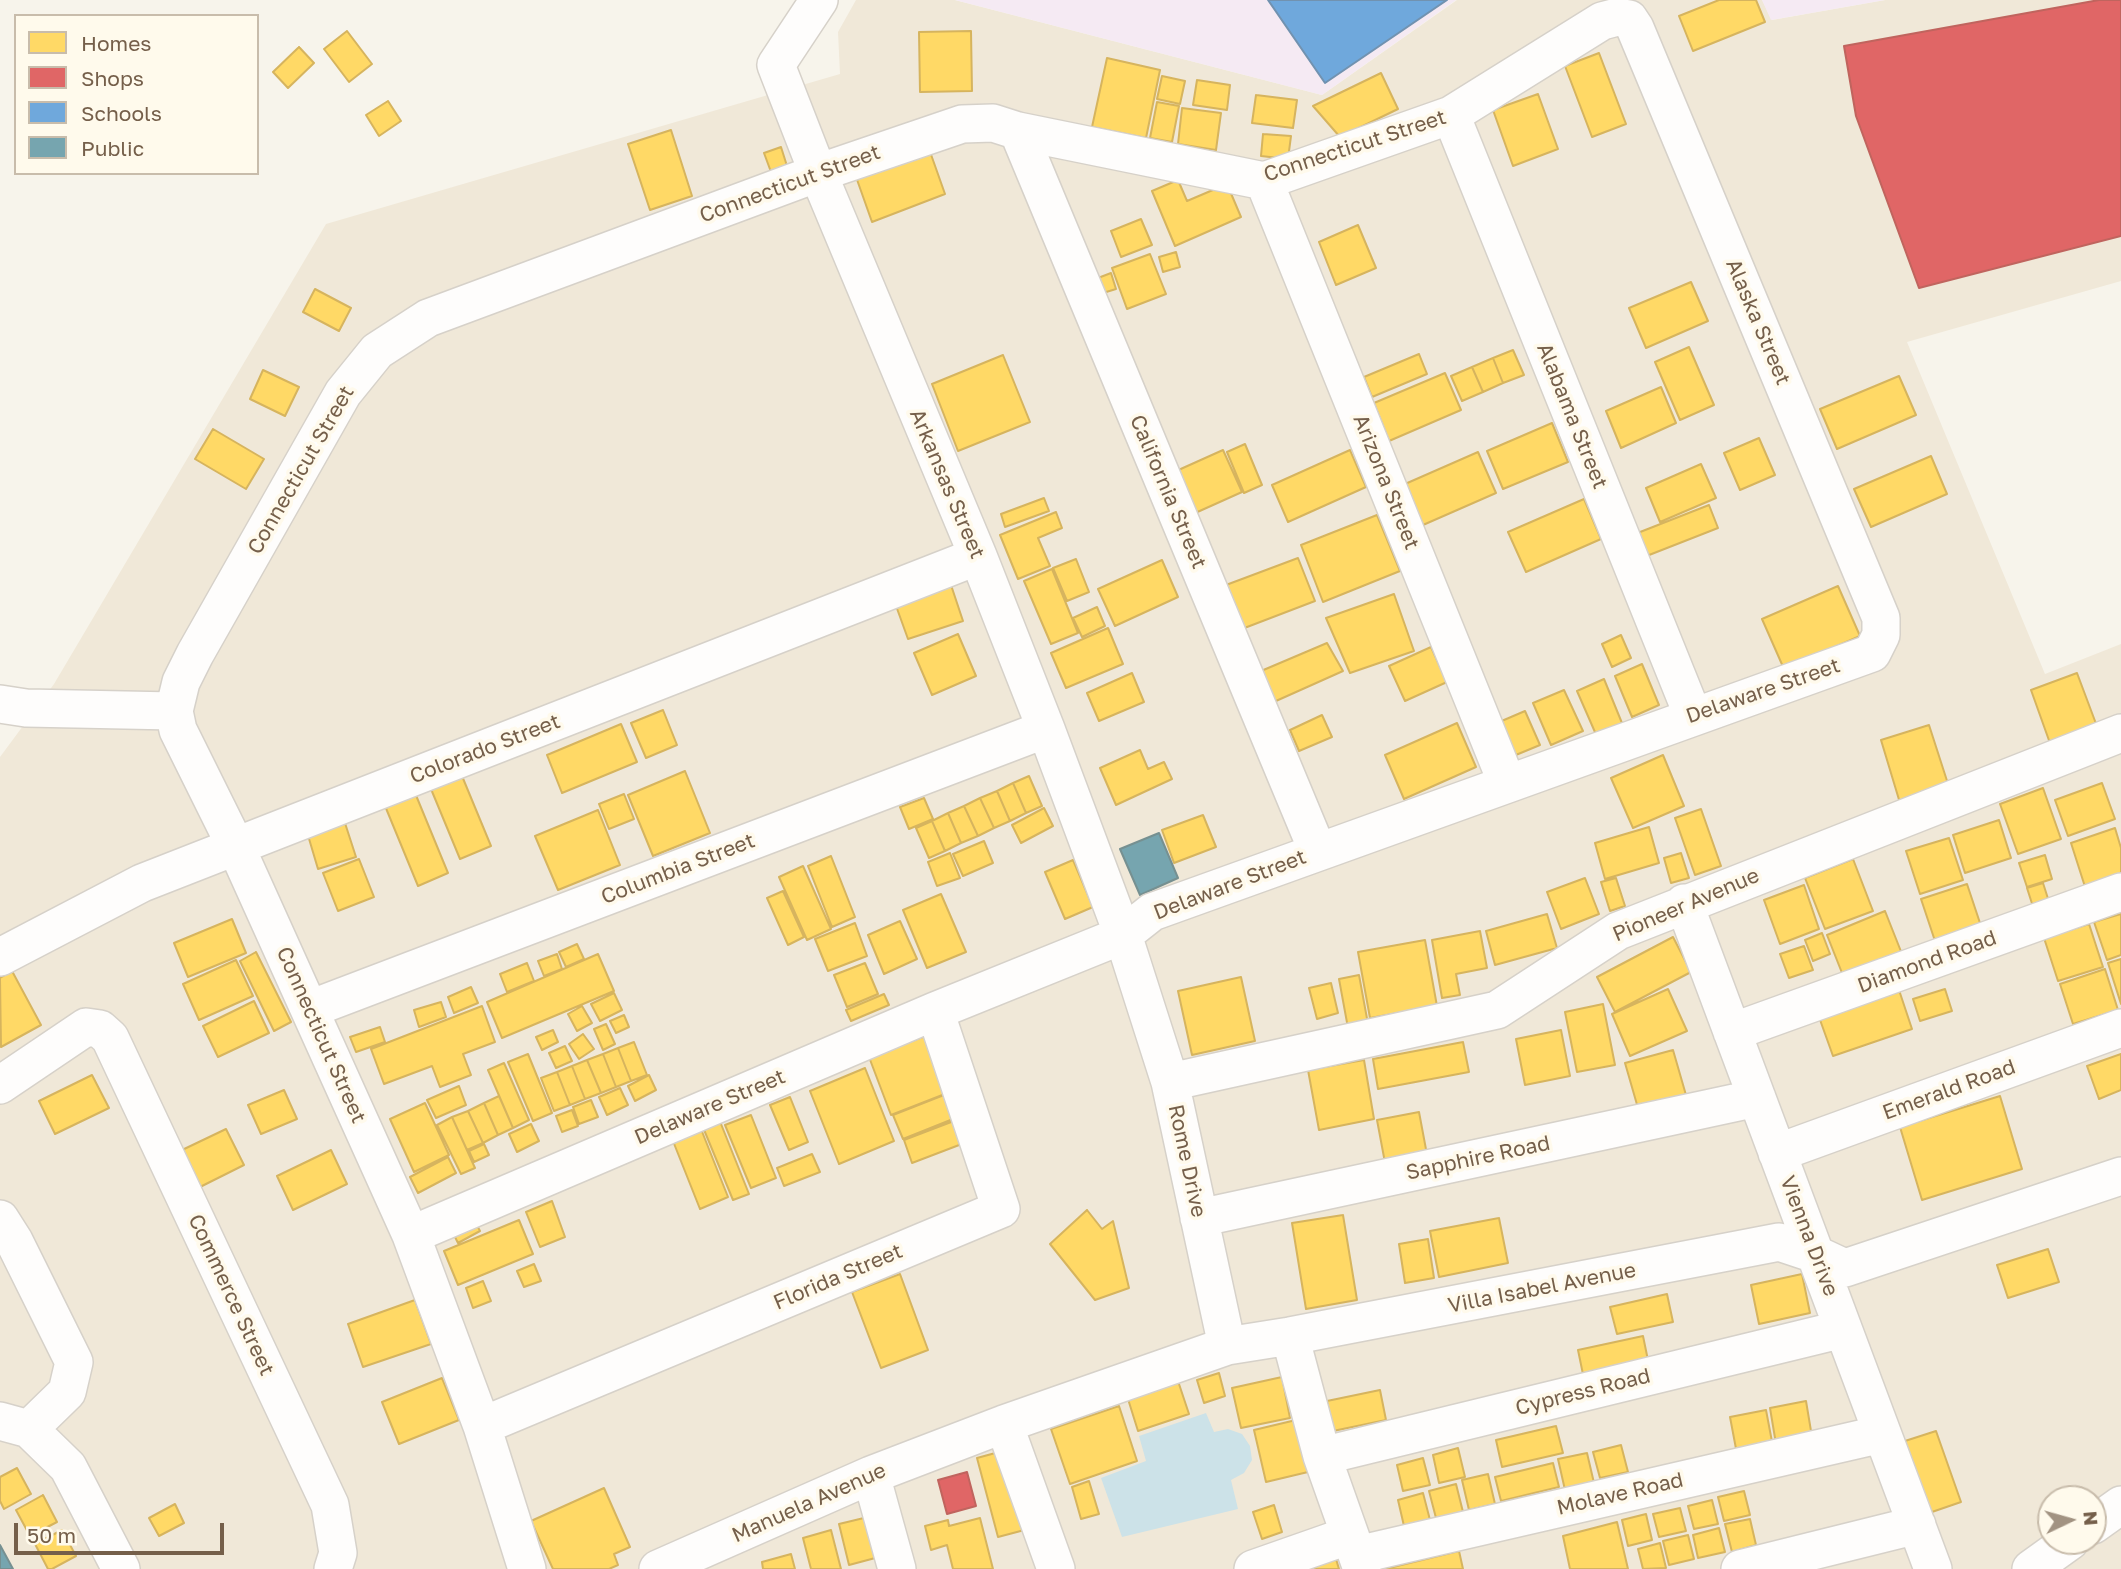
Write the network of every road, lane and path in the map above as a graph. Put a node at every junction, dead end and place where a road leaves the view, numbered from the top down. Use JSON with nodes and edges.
{"nodes":[{"id":1,"x":819,"y":0,"type":"edge"},
{"id":2,"x":1602,"y":21,"type":"joint"},
{"id":3,"x":1451,"y":115,"type":"junction"},
{"id":4,"x":1018,"y":131,"type":"junction"},
{"id":5,"x":818,"y":173,"type":"junction"},
{"id":6,"x":1264,"y":181,"type":"junction"},
{"id":7,"x":978,"y":556,"type":"junction"},
{"id":8,"x":1872,"y":653,"type":"joint"},
{"id":9,"x":0,"y":704,"type":"edge"},
{"id":10,"x":174,"y":711,"type":"junction"},
{"id":11,"x":1693,"y":716,"type":"junction"},
{"id":12,"x":1046,"y":729,"type":"junction"},
{"id":13,"x":2121,"y":733,"type":"edge"},
{"id":14,"x":1507,"y":783,"type":"junction"},
{"id":15,"x":236,"y":847,"type":"junction"},
{"id":16,"x":1318,"y":852,"type":"junction"},
{"id":17,"x":2121,"y":892,"type":"edge"},
{"id":18,"x":1684,"y":903,"type":"junction"},
{"id":19,"x":1123,"y":934,"type":"junction"},
{"id":20,"x":0,"y":957,"type":"edge"},
{"id":21,"x":1137,"y":979,"type":"joint"},
{"id":22,"x":310,"y":1009,"type":"junction"},
{"id":23,"x":935,"y":1011,"type":"junction"},
{"id":24,"x":2121,"y":1028,"type":"edge"},
{"id":25,"x":1732,"y":1032,"type":"junction"},
{"id":26,"x":1170,"y":1082,"type":"junction"},
{"id":27,"x":0,"y":1086,"type":"edge"},
{"id":28,"x":1757,"y":1098,"type":"junction"},
{"id":29,"x":1777,"y":1153,"type":"junction"},
{"id":30,"x":2121,"y":1176,"type":"edge"},
{"id":31,"x":1199,"y":1218,"type":"junction"},
{"id":32,"x":0,"y":1219,"type":"edge"},
{"id":33,"x":411,"y":1235,"type":"junction"},
{"id":34,"x":1815,"y":1254,"type":"junction"},
{"id":35,"x":1843,"y":1329,"type":"junction"},
{"id":36,"x":1290,"y":1336,"type":"junction"},
{"id":37,"x":1227,"y":1346,"type":"junction"},
{"id":38,"x":1004,"y":1424,"type":"junction"},
{"id":39,"x":14,"y":1425,"type":"edge"},
{"id":40,"x":482,"y":1426,"type":"junction"},
{"id":41,"x":1882,"y":1434,"type":"junction"},
{"id":42,"x":961,"y":1440,"type":"joint"},
{"id":43,"x":1322,"y":1456,"type":"junction"},
{"id":44,"x":871,"y":1475,"type":"junction"},
{"id":45,"x":1917,"y":1525,"type":"junction"},
{"id":46,"x":1356,"y":1553,"type":"edge"},
{"id":47,"x":2050,"y":1555,"type":"edge"},
{"id":48,"x":698,"y":1561,"type":"edge"},
{"id":49,"x":121,"y":1569,"type":"edge"},
{"id":50,"x":333,"y":1569,"type":"edge"},
{"id":51,"x":527,"y":1569,"type":"edge"},
{"id":52,"x":658,"y":1569,"type":"edge"},
{"id":53,"x":897,"y":1569,"type":"edge"},
{"id":54,"x":1056,"y":1569,"type":"edge"},
{"id":55,"x":1253,"y":1569,"type":"edge"},
{"id":56,"x":1740,"y":1569,"type":"edge"},
{"id":57,"x":1933,"y":1569,"type":"edge"},
{"id":58,"x":2031,"y":1569,"type":"edge"}],
"edges":[{"from":1,"to":5,"type":"street","name":"Arkansas Street"},
{"from":2,"to":3,"type":"street","name":"Connecticut Street"},
{"from":2,"to":8,"type":"street","name":"Alaska Street"},
{"from":3,"to":6,"type":"street","name":"Connecticut Street"},
{"from":3,"to":11,"type":"street","name":"Alabama Street"},
{"from":4,"to":5,"type":"street","name":"Connecticut Street"},
{"from":4,"to":6,"type":"street","name":"Connecticut Street"},
{"from":4,"to":16,"type":"street","name":"California Street"},
{"from":5,"to":7,"type":"street","name":"Arkansas Street"},
{"from":5,"to":10,"type":"street","name":"Connecticut Street"},
{"from":6,"to":14,"type":"street","name":"Arizona Street"},
{"from":7,"to":12,"type":"street","name":"Arkansas Street"},
{"from":7,"to":15,"type":"street","name":"Colorado Street"},
{"from":8,"to":11,"type":"street","name":"Delaware Street"},
{"from":9,"to":10,"type":"street"},
{"from":10,"to":15,"type":"street","name":"Connecticut Street"},
{"from":11,"to":14,"type":"street","name":"Delaware Street"},
{"from":12,"to":19,"type":"street","name":"Arkansas Street"},
{"from":12,"to":22,"type":"street","name":"Columbia Street"},
{"from":13,"to":18,"type":"street","name":"Pioneer Avenue"},
{"from":14,"to":16,"type":"street","name":"Delaware Street"},
{"from":15,"to":20,"type":"street","name":"Colorado Street"},
{"from":15,"to":22,"type":"street","name":"Connecticut Street"},
{"from":16,"to":19,"type":"street","name":"Delaware Street"},
{"from":17,"to":25,"type":"street","name":"Diamond Road"},
{"from":18,"to":25,"type":"street","name":"Vienna Drive"},
{"from":18,"to":26,"type":"street","name":"Pioneer Avenue"},
{"from":19,"to":21,"type":"street","name":"Arkansas Street"},
{"from":19,"to":23,"type":"street","name":"Delaware Street"},
{"from":21,"to":26,"type":"street","name":"Rome Drive"},
{"from":22,"to":33,"type":"street","name":"Connecticut Street"},
{"from":23,"to":33,"type":"street","name":"Delaware Street"},
{"from":23,"to":40,"type":"street","name":"Florida Street"},
{"from":24,"to":29,"type":"street","name":"Emerald Road"},
{"from":25,"to":28,"type":"street","name":"Vienna Drive"},
{"from":26,"to":31,"type":"street","name":"Rome Drive"},
{"from":27,"to":50,"type":"street","name":"Commerce Street"},
{"from":28,"to":29,"type":"street","name":"Vienna Drive"},
{"from":28,"to":31,"type":"street","name":"Sapphire Road"},
{"from":29,"to":34,"type":"street","name":"Vienna Drive"},
{"from":30,"to":34,"type":"street","name":"Villa Isabel Avenue"},
{"from":31,"to":37,"type":"street","name":"Rome Drive"},
{"from":32,"to":39,"type":"street"},
{"from":33,"to":40,"type":"street","name":"Connecticut Street"},
{"from":34,"to":35,"type":"street","name":"Vienna Drive"},
{"from":34,"to":36,"type":"street","name":"Villa Isabel Avenue"},
{"from":35,"to":41,"type":"street","name":"Vienna Drive"},
{"from":35,"to":43,"type":"street","name":"Cypress Road"},
{"from":36,"to":37,"type":"street","name":"Villa Isabel Avenue"},
{"from":36,"to":43,"type":"street"},
{"from":37,"to":38,"type":"street","name":"Villa Isabel Avenue"},
{"from":38,"to":42,"type":"street","name":"Villa Isabel Avenue"},
{"from":38,"to":54,"type":"street"},
{"from":39,"to":49,"type":"street"},
{"from":40,"to":51,"type":"street","name":"Connecticut Street"},
{"from":41,"to":45,"type":"street","name":"Vienna Drive"},
{"from":41,"to":46,"type":"street","name":"Molave Road"},
{"from":42,"to":44,"type":"street","name":"Manuela Avenue"},
{"from":43,"to":46,"type":"street"},
{"from":44,"to":48,"type":"street","name":"Manuela Avenue"},
{"from":44,"to":53,"type":"street"},
{"from":45,"to":56,"type":"street"},
{"from":45,"to":57,"type":"street","name":"Vienna Drive"},
{"from":46,"to":55,"type":"street","name":"Molave Road"},
{"from":47,"to":58,"type":"street"},
{"from":48,"to":52,"type":"street","name":"Manuela Avenue"}]}
